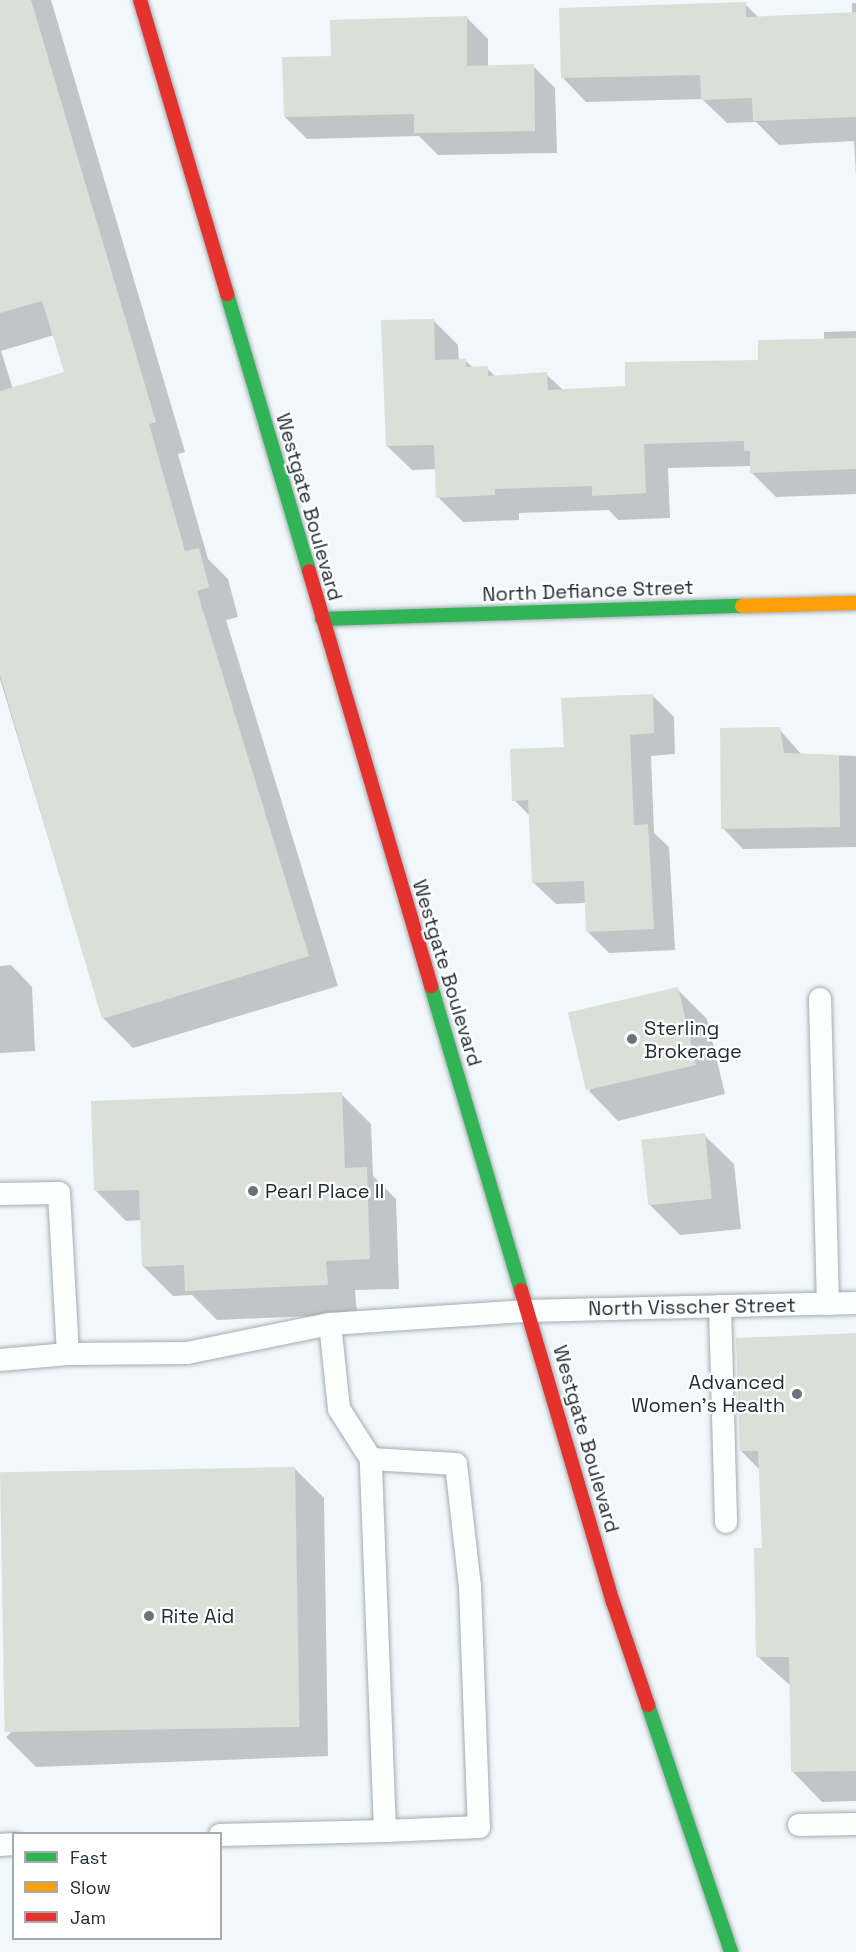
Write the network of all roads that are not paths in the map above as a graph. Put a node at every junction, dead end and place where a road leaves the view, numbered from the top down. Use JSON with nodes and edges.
{"nodes":[{"id":1,"x":140,"y":0,"type":"edge"},
{"id":2,"x":856,"y":603,"type":"edge"},
{"id":3,"x":322,"y":619,"type":"junction"},
{"id":4,"x":820,"y":999,"type":"dead end"},
{"id":5,"x":0,"y":1194,"type":"edge"},
{"id":6,"x":856,"y":1303,"type":"edge"},
{"id":7,"x":828,"y":1304,"type":"junction"},
{"id":8,"x":720,"y":1306,"type":"junction"},
{"id":9,"x":528,"y":1311,"type":"junction"},
{"id":10,"x":330,"y":1324,"type":"junction"},
{"id":11,"x":68,"y":1354,"type":"junction"},
{"id":12,"x":0,"y":1360,"type":"edge"},
{"id":13,"x":371,"y":1459,"type":"junction"},
{"id":14,"x":726,"y":1522,"type":"dead end"},
{"id":15,"x":856,"y":1824,"type":"edge"},
{"id":16,"x":799,"y":1825,"type":"dead end"},
{"id":17,"x":385,"y":1832,"type":"junction"},
{"id":18,"x":222,"y":1835,"type":"edge"},
{"id":19,"x":731,"y":1952,"type":"edge"}],
"edges":[{"from":1,"to":3,"type":"street","name":"Westgate Boulevard"},
{"from":2,"to":3,"type":"street","name":"North Defiance Street"},
{"from":3,"to":9,"type":"street","name":"Westgate Boulevard"},
{"from":4,"to":7,"type":"lane"},
{"from":5,"to":11,"type":"lane"},
{"from":6,"to":7,"type":"lane","name":"North Visscher Street"},
{"from":7,"to":8,"type":"lane","name":"North Visscher Street"},
{"from":8,"to":9,"type":"lane","name":"North Visscher Street"},
{"from":8,"to":14,"type":"lane"},
{"from":9,"to":10,"type":"lane","name":"North Visscher Street"},
{"from":9,"to":19,"type":"street","name":"Westgate Boulevard"},
{"from":10,"to":11,"type":"lane","name":"North Visscher Street"},
{"from":10,"to":13,"type":"lane"},
{"from":11,"to":12,"type":"lane","name":"North Visscher Street"},
{"from":13,"to":17,"type":"lane"},
{"from":13,"to":17,"type":"lane"},
{"from":15,"to":16,"type":"lane"},
{"from":17,"to":18,"type":"lane"}]}
